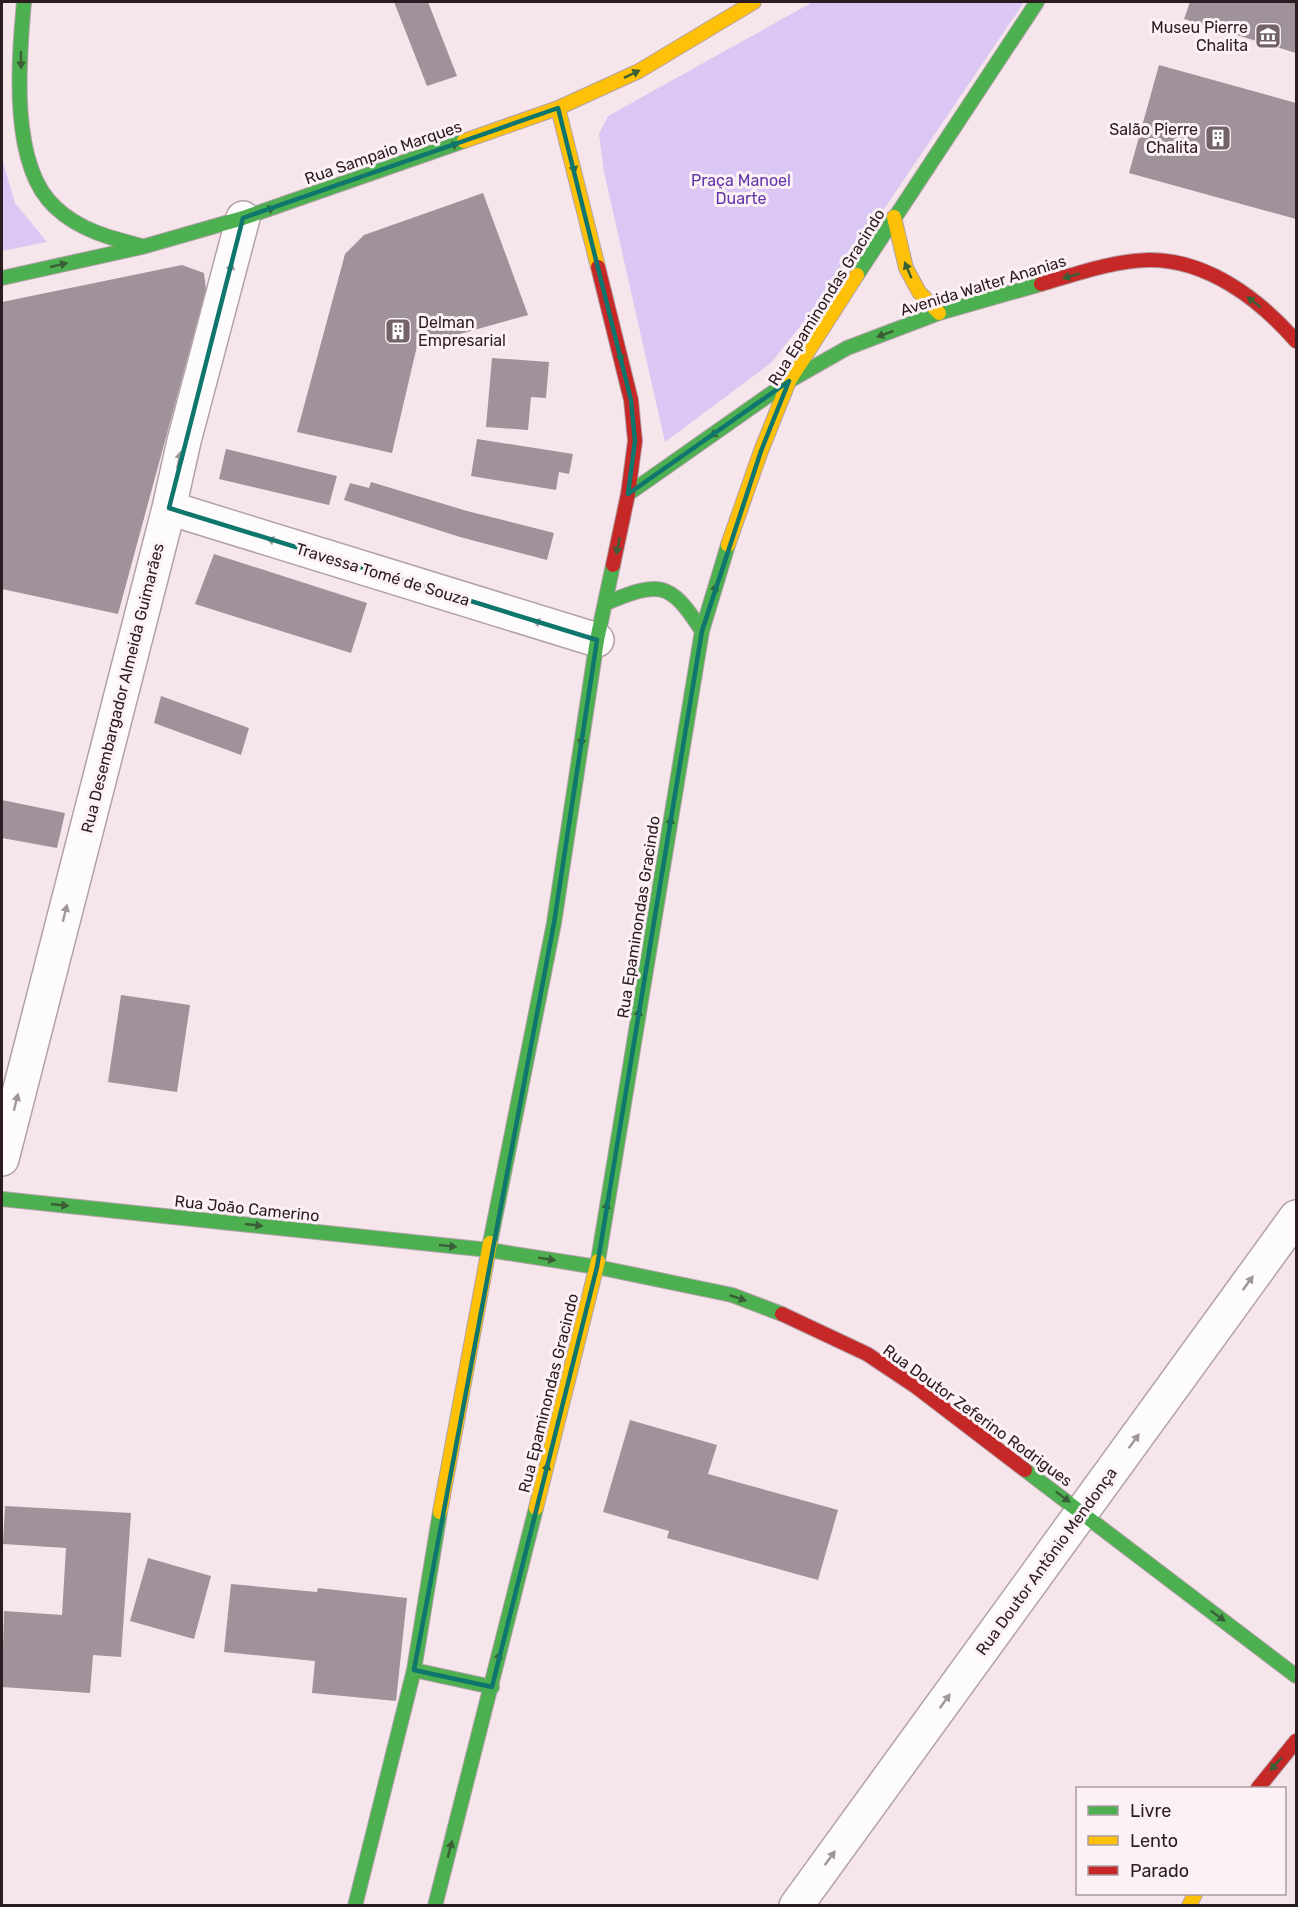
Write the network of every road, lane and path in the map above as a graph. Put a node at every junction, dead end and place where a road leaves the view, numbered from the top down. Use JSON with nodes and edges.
{"nodes":[{"id":1,"x":24,"y":2,"type":"edge"},
{"id":2,"x":754,"y":2,"type":"edge"},
{"id":3,"x":1037,"y":2,"type":"edge"},
{"id":4,"x":558,"y":108,"type":"junction"},
{"id":5,"x":894,"y":217,"type":"junction"},
{"id":6,"x":243,"y":218,"type":"junction"},
{"id":7,"x":142,"y":247,"type":"junction"},
{"id":8,"x":2,"y":278,"type":"edge"},
{"id":9,"x":939,"y":313,"type":"junction"},
{"id":10,"x":1296,"y":341,"type":"edge"},
{"id":11,"x":789,"y":381,"type":"junction"},
{"id":12,"x":628,"y":494,"type":"junction"},
{"id":13,"x":169,"y":508,"type":"junction"},
{"id":14,"x":606,"y":603,"type":"junction"},
{"id":15,"x":702,"y":632,"type":"junction"},
{"id":16,"x":597,"y":640,"type":"junction"},
{"id":17,"x":2,"y":1159,"type":"edge"},
{"id":18,"x":2,"y":1199,"type":"edge"},
{"id":19,"x":1296,"y":1216,"type":"edge"},
{"id":20,"x":489,"y":1250,"type":"junction"},
{"id":21,"x":597,"y":1267,"type":"junction"},
{"id":22,"x":1082,"y":1512,"type":"junction"},
{"id":23,"x":414,"y":1670,"type":"junction"},
{"id":24,"x":1296,"y":1676,"type":"edge"},
{"id":25,"x":492,"y":1688,"type":"junction"},
{"id":26,"x":1296,"y":1741,"type":"edge"},
{"id":27,"x":1258,"y":1787,"type":"edge"},
{"id":28,"x":355,"y":1905,"type":"edge"},
{"id":29,"x":435,"y":1905,"type":"edge"},
{"id":30,"x":796,"y":1905,"type":"edge"}],
"edges":[{"from":1,"to":7,"type":"street","one_way":true},
{"from":4,"to":2,"type":"street","name":"Rua Sampaio Marques","one_way":true},
{"from":3,"to":5,"type":"street","name":"Rua Epaminondas Gracindo"},
{"from":6,"to":4,"type":"street","name":"Rua Sampaio Marques","one_way":true},
{"from":4,"to":12,"type":"street","one_way":true},
{"from":9,"to":5,"type":"street","one_way":true},
{"from":5,"to":11,"type":"street","name":"Rua Epaminondas Gracindo"},
{"from":6,"to":7,"type":"street","name":"Rua Sampaio Marques"},
{"from":13,"to":6,"type":"street","name":"Rua Desembargador Almeida Guimarães","one_way":true},
{"from":8,"to":7,"type":"street","name":"Rua Sampaio Marques","one_way":true},
{"from":10,"to":9,"type":"street","name":"Avenida Walter Ananias","one_way":true},
{"from":9,"to":11,"type":"street","name":"Avenida Walter Ananias","one_way":true},
{"from":11,"to":12,"type":"street","name":"Avenida Walter Ananias","one_way":true},
{"from":15,"to":11,"type":"street","name":"Rua Epaminondas Gracindo","one_way":true},
{"from":12,"to":14,"type":"street","one_way":true},
{"from":16,"to":13,"type":"street","name":"Travessa Tomé de Souza","one_way":true},
{"from":17,"to":13,"type":"street","name":"Rua Desembargador Almeida Guimarães","one_way":true},
{"from":14,"to":15,"type":"street"},
{"from":14,"to":16,"type":"street"},
{"from":21,"to":15,"type":"street","name":"Rua Epaminondas Gracindo","one_way":true},
{"from":16,"to":20,"type":"street","one_way":true},
{"from":18,"to":20,"type":"street","name":"Rua João Camerino","one_way":true},
{"from":22,"to":19,"type":"street","name":"Rua Doutor Antônio Mendonça","one_way":true},
{"from":20,"to":21,"type":"street","name":"Rua Doutor Zeferino Rodrigues","one_way":true},
{"from":20,"to":23,"type":"street"},
{"from":21,"to":22,"type":"street","name":"Rua Doutor Zeferino Rodrigues","one_way":true},
{"from":25,"to":21,"type":"street","name":"Rua Epaminondas Gracindo","one_way":true},
{"from":22,"to":24,"type":"street","name":"Rua Doutor Zeferino Rodrigues","one_way":true},
{"from":30,"to":22,"type":"street","name":"Rua Doutor Antônio Mendonça","one_way":true},
{"from":23,"to":25,"type":"street"},
{"from":23,"to":28,"type":"street"},
{"from":29,"to":25,"type":"street","name":"Rua Epaminondas Gracindo","one_way":true},
{"from":26,"to":27,"type":"street","one_way":true}]}
